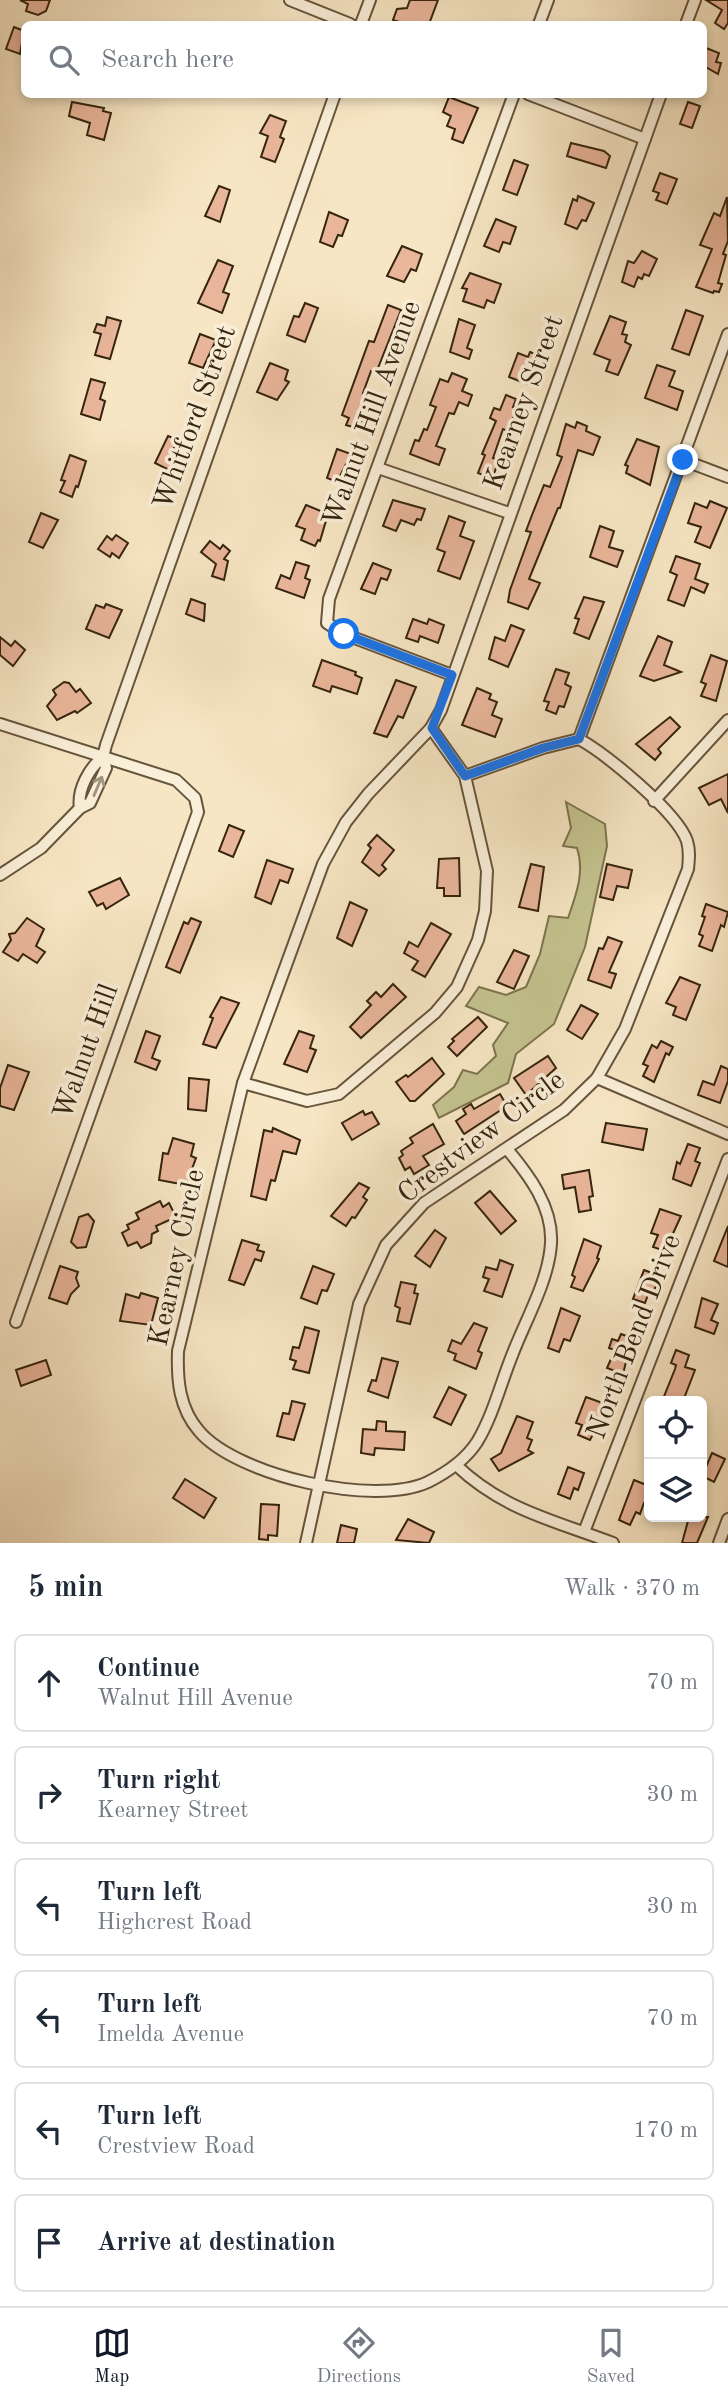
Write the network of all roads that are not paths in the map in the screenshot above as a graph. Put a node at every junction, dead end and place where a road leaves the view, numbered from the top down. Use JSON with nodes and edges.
{"nodes":[{"id":1,"x":290,"y":0,"type":"edge"},
{"id":2,"x":370,"y":0,"type":"edge"},
{"id":3,"x":548,"y":0,"type":"edge"},
{"id":4,"x":695,"y":0,"type":"edge"},
{"id":5,"x":342,"y":21,"type":"edge"},
{"id":6,"x":362,"y":21,"type":"edge"},
{"id":7,"x":540,"y":21,"type":"edge"},
{"id":8,"x":687,"y":21,"type":"edge"},
{"id":9,"x":334,"y":98,"type":"edge"},
{"id":10,"x":513,"y":98,"type":"edge"},
{"id":11,"x":538,"y":98,"type":"edge"},
{"id":12,"x":660,"y":98,"type":"edge"},
{"id":13,"x":645,"y":139,"type":"junction"},
{"id":14,"x":728,"y":334,"type":"edge"},
{"id":15,"x":683,"y":460,"type":"junction"},
{"id":16,"x":378,"y":468,"type":"junction"},
{"id":17,"x":728,"y":477,"type":"edge"},
{"id":18,"x":509,"y":513,"type":"junction"},
{"id":19,"x":452,"y":675,"type":"junction"},
{"id":20,"x":728,"y":720,"type":"edge"},
{"id":21,"x":0,"y":724,"type":"edge"},
{"id":22,"x":432,"y":728,"type":"junction"},
{"id":23,"x":579,"y":739,"type":"junction"},
{"id":24,"x":103,"y":757,"type":"junction"},
{"id":25,"x":465,"y":776,"type":"junction"},
{"id":26,"x":654,"y":801,"type":"junction"},
{"id":27,"x":0,"y":876,"type":"edge"},
{"id":28,"x":597,"y":1079,"type":"junction"},
{"id":29,"x":243,"y":1083,"type":"junction"},
{"id":30,"x":728,"y":1134,"type":"edge"},
{"id":31,"x":507,"y":1149,"type":"junction"},
{"id":32,"x":728,"y":1159,"type":"edge"},
{"id":33,"x":16,"y":1322,"type":"dead end"},
{"id":34,"x":456,"y":1465,"type":"junction"},
{"id":35,"x":318,"y":1483,"type":"junction"},
{"id":36,"x":728,"y":1519,"type":"edge"},
{"id":37,"x":584,"y":1532,"type":"junction"},
{"id":38,"x":306,"y":1543,"type":"edge"},
{"id":39,"x":613,"y":1543,"type":"edge"},
{"id":40,"x":719,"y":1543,"type":"edge"}],
"edges":[{"from":1,"to":5,"type":"street"},
{"from":2,"to":6,"type":"street"},
{"from":3,"to":7,"type":"street"},
{"from":4,"to":8,"type":"street"},
{"from":9,"to":24,"type":"street","name":"Whitford Street"},
{"from":10,"to":16,"type":"street","name":"Walnut Hill Avenue"},
{"from":11,"to":13,"type":"street"},
{"from":12,"to":13,"type":"street","name":"Kearney Street"},
{"from":13,"to":18,"type":"street","name":"Kearney Street"},
{"from":14,"to":15,"type":"street"},
{"from":15,"to":17,"type":"street"},
{"from":15,"to":23,"type":"street"},
{"from":16,"to":18,"type":"street"},
{"from":16,"to":19,"type":"street","name":"Walnut Hill Avenue"},
{"from":18,"to":19,"type":"street","name":"Kearney Street"},
{"from":19,"to":22,"type":"street","name":"Kearney Street"},
{"from":20,"to":26,"type":"street"},
{"from":21,"to":24,"type":"street"},
{"from":22,"to":25,"type":"street"},
{"from":22,"to":29,"type":"street","name":"Kearney Circle"},
{"from":23,"to":25,"type":"street"},
{"from":23,"to":26,"type":"street","name":"Crestview Circle"},
{"from":24,"to":27,"type":"street","name":"Whitford Street"},
{"from":24,"to":33,"type":"street","name":"Walnut Hill"},
{"from":25,"to":29,"type":"street"},
{"from":26,"to":28,"type":"street","name":"Crestview Circle"},
{"from":28,"to":30,"type":"street"},
{"from":28,"to":31,"type":"street","name":"Crestview Circle"},
{"from":29,"to":35,"type":"street","name":"Kearney Circle"},
{"from":31,"to":34,"type":"street","name":"Kearney Circle"},
{"from":31,"to":35,"type":"street","name":"Crestview Circle"},
{"from":32,"to":37,"type":"street","name":"North Bend Drive"},
{"from":34,"to":35,"type":"street","name":"Kearney Circle"},
{"from":34,"to":37,"type":"street"},
{"from":35,"to":38,"type":"street","name":"Crestview Circle"},
{"from":36,"to":40,"type":"street"},
{"from":37,"to":39,"type":"street"}]}
